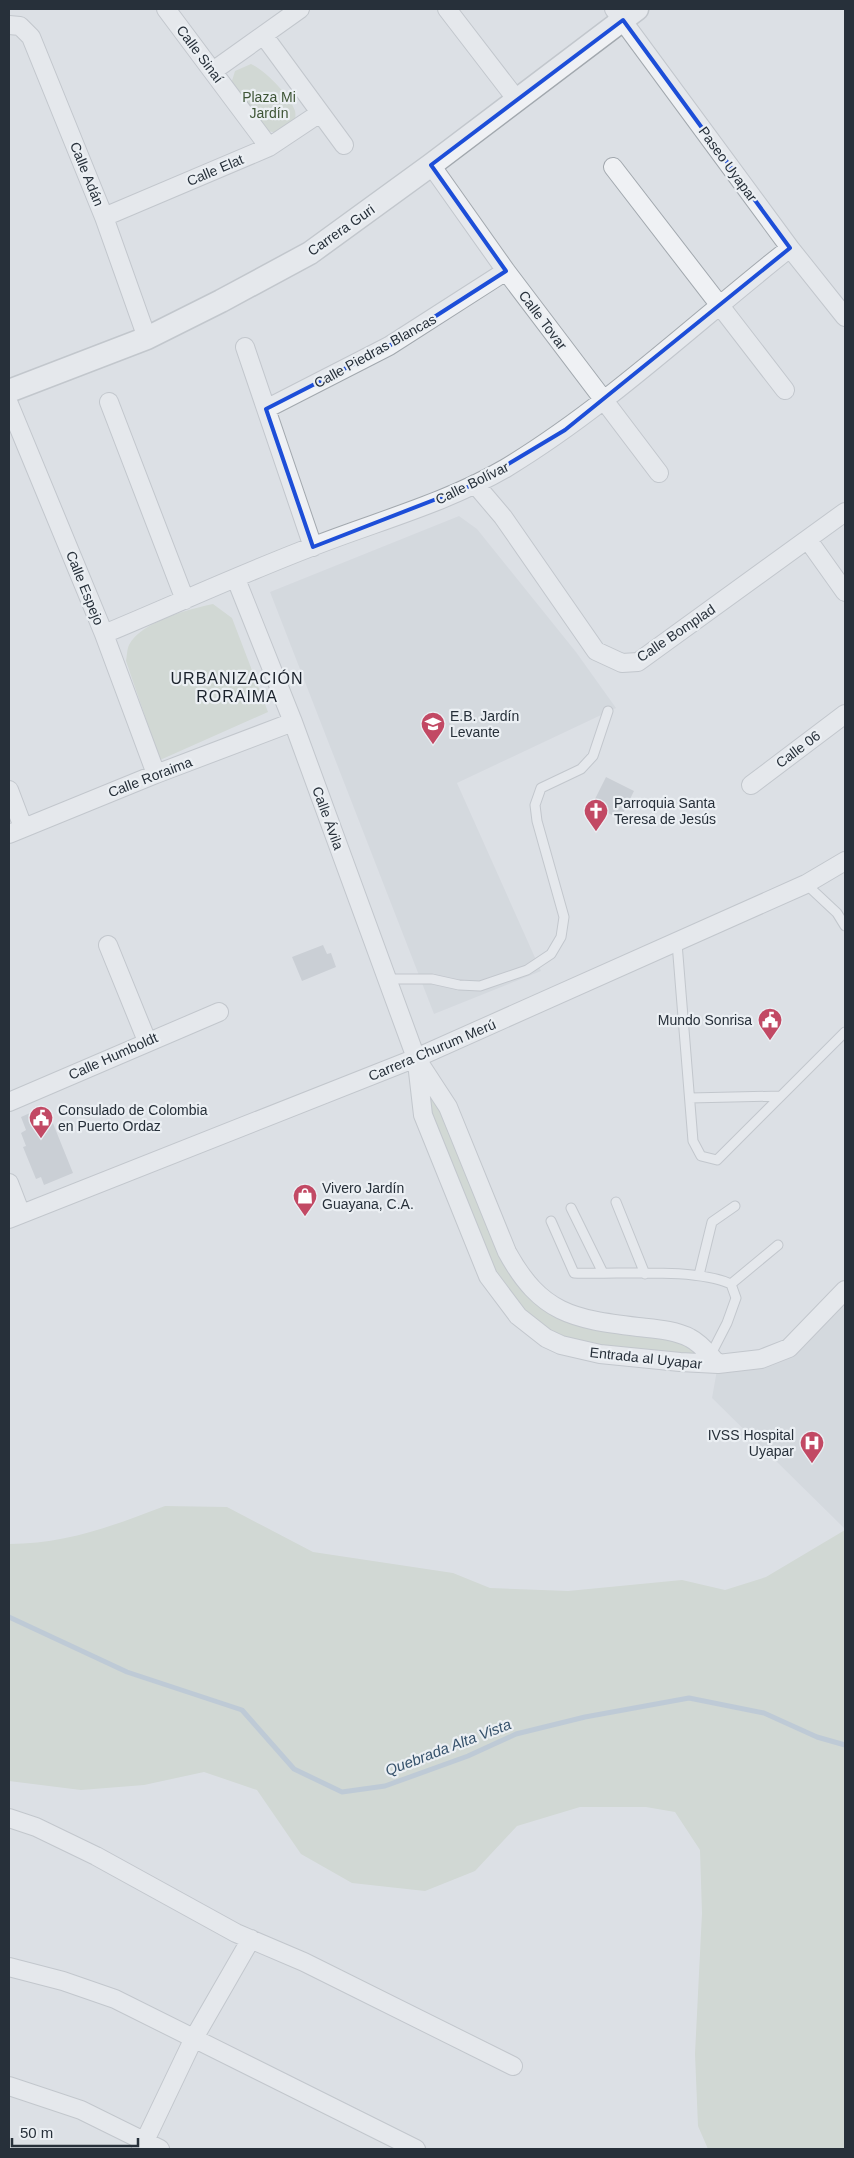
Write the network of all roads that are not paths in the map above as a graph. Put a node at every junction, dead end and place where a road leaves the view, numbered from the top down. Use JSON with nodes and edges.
{"nodes":[{"id":1,"x":166,"y":9,"type":"edge"},
{"id":2,"x":300,"y":9,"type":"edge"},
{"id":3,"x":447,"y":9,"type":"edge"},
{"id":4,"x":625,"y":12,"type":"edge"},
{"id":5,"x":9,"y":25,"type":"edge"},
{"id":6,"x":264,"y":36,"type":"junction"},
{"id":7,"x":212,"y":71,"type":"junction"},
{"id":8,"x":518,"y":100,"type":"junction"},
{"id":9,"x":320,"y":113,"type":"junction"},
{"id":10,"x":344,"y":145,"type":"dead end"},
{"id":11,"x":269,"y":147,"type":"junction"},
{"id":12,"x":431,"y":165,"type":"junction"},
{"id":13,"x":613,"y":167,"type":"dead end"},
{"id":14,"x":104,"y":217,"type":"junction"},
{"id":15,"x":790,"y":248,"type":"junction"},
{"id":16,"x":506,"y":271,"type":"junction"},
{"id":17,"x":720,"y":303,"type":"junction"},
{"id":18,"x":845,"y":317,"type":"edge"},
{"id":19,"x":147,"y":338,"type":"junction"},
{"id":20,"x":244,"y":347,"type":"dead end"},
{"id":21,"x":785,"y":390,"type":"dead end"},
{"id":22,"x":9,"y":391,"type":"edge"},
{"id":23,"x":603,"y":401,"type":"junction"},
{"id":24,"x":109,"y":402,"type":"dead end"},
{"id":25,"x":9,"y":404,"type":"edge"},
{"id":26,"x":266,"y":409,"type":"junction"},
{"id":27,"x":659,"y":473,"type":"dead end"},
{"id":28,"x":475,"y":484,"type":"junction"},
{"id":29,"x":845,"y":512,"type":"edge"},
{"id":30,"x":808,"y":540,"type":"junction"},
{"id":31,"x":313,"y":546,"type":"junction"},
{"id":32,"x":236,"y":579,"type":"junction"},
{"id":33,"x":845,"y":592,"type":"edge"},
{"id":34,"x":185,"y":600,"type":"junction"},
{"id":35,"x":104,"y":634,"type":"junction"},
{"id":36,"x":608,"y":711,"type":"dead end"},
{"id":37,"x":845,"y":714,"type":"edge"},
{"id":38,"x":293,"y":722,"type":"junction"},
{"id":39,"x":156,"y":774,"type":"junction"},
{"id":40,"x":751,"y":785,"type":"dead end"},
{"id":41,"x":9,"y":790,"type":"edge"},
{"id":42,"x":16,"y":830,"type":"edge"},
{"id":43,"x":845,"y":860,"type":"edge"},
{"id":44,"x":806,"y":884,"type":"junction"},
{"id":45,"x":844,"y":924,"type":"edge"},
{"id":46,"x":677,"y":943,"type":"junction"},
{"id":47,"x":108,"y":944,"type":"dead end"},
{"id":48,"x":387,"y":978,"type":"junction"},
{"id":49,"x":218,"y":1012,"type":"dead end"},
{"id":50,"x":845,"y":1032,"type":"edge"},
{"id":51,"x":147,"y":1041,"type":"junction"},
{"id":52,"x":416,"y":1058,"type":"junction"},
{"id":53,"x":781,"y":1096,"type":"junction"},
{"id":54,"x":690,"y":1098,"type":"junction"},
{"id":55,"x":9,"y":1102,"type":"edge"},
{"id":56,"x":9,"y":1183,"type":"edge"},
{"id":57,"x":616,"y":1202,"type":"dead end"},
{"id":58,"x":735,"y":1206,"type":"dead end"},
{"id":59,"x":571,"y":1208,"type":"dead end"},
{"id":60,"x":15,"y":1216,"type":"edge"},
{"id":61,"x":551,"y":1221,"type":"dead end"},
{"id":62,"x":778,"y":1244,"type":"dead end"},
{"id":63,"x":604,"y":1274,"type":"junction"},
{"id":64,"x":646,"y":1274,"type":"junction"},
{"id":65,"x":699,"y":1275,"type":"junction"},
{"id":66,"x":731,"y":1284,"type":"junction"},
{"id":67,"x":845,"y":1290,"type":"edge"},
{"id":68,"x":714,"y":1360,"type":"junction"},
{"id":69,"x":9,"y":1818,"type":"edge"},
{"id":70,"x":251,"y":1939,"type":"junction"},
{"id":71,"x":9,"y":1967,"type":"edge"},
{"id":72,"x":194,"y":2038,"type":"junction"},
{"id":73,"x":514,"y":2066,"type":"dead end"},
{"id":74,"x":9,"y":2086,"type":"edge"},
{"id":75,"x":149,"y":2147,"type":"edge"},
{"id":76,"x":416,"y":2149,"type":"edge"}],
"edges":[{"from":1,"to":7,"type":"street","name":"Calle Sinaí"},
{"from":2,"to":6,"type":"street"},
{"from":3,"to":8,"type":"street"},
{"from":4,"to":8,"type":"street","name":"Carrera Guri"},
{"from":4,"to":15,"type":"street","name":"Paseo Uyapar"},
{"from":5,"to":14,"type":"street","name":"Calle Adán"},
{"from":6,"to":7,"type":"street"},
{"from":6,"to":9,"type":"street"},
{"from":7,"to":11,"type":"street","name":"Calle Sinaí"},
{"from":8,"to":12,"type":"street","name":"Carrera Guri"},
{"from":9,"to":10,"type":"street"},
{"from":9,"to":11,"type":"street","name":"Calle Elat"},
{"from":11,"to":14,"type":"street","name":"Calle Elat"},
{"from":12,"to":16,"type":"street","name":"Calle Tovar"},
{"from":12,"to":19,"type":"street","name":"Carrera Guri"},
{"from":13,"to":17,"type":"street"},
{"from":14,"to":19,"type":"street","name":"Calle Adán"},
{"from":15,"to":17,"type":"street","name":"Calle Bolívar"},
{"from":15,"to":18,"type":"street","name":"Paseo Uyapar"},
{"from":16,"to":23,"type":"street","name":"Calle Tovar"},
{"from":16,"to":26,"type":"street","name":"Calle Piedras Blancas"},
{"from":17,"to":21,"type":"street"},
{"from":17,"to":23,"type":"street","name":"Calle Bolívar"},
{"from":19,"to":22,"type":"street","name":"Carrera Guri"},
{"from":20,"to":26,"type":"street"},
{"from":23,"to":27,"type":"street","name":"Calle Tovar"},
{"from":23,"to":28,"type":"street","name":"Calle Bolívar"},
{"from":24,"to":34,"type":"street"},
{"from":25,"to":35,"type":"street","name":"Calle Espejo"},
{"from":26,"to":31,"type":"street"},
{"from":28,"to":30,"type":"street","name":"Calle Bomplad"},
{"from":28,"to":31,"type":"street","name":"Calle Bolívar"},
{"from":29,"to":30,"type":"street","name":"Calle Bomplad"},
{"from":30,"to":33,"type":"street"},
{"from":31,"to":32,"type":"street","name":"Calle Bolívar"},
{"from":32,"to":34,"type":"street","name":"Calle Bolívar"},
{"from":32,"to":38,"type":"street","name":"Calle Ávila"},
{"from":34,"to":35,"type":"street","name":"Calle Bolívar"},
{"from":35,"to":39,"type":"street","name":"Calle Espejo"},
{"from":36,"to":48,"type":"lane"},
{"from":37,"to":40,"type":"street","name":"Calle 06"},
{"from":38,"to":39,"type":"street","name":"Calle Roraima"},
{"from":38,"to":48,"type":"street","name":"Calle Ávila"},
{"from":39,"to":42,"type":"street","name":"Calle Roraima"},
{"from":41,"to":42,"type":"street"},
{"from":43,"to":44,"type":"street","name":"Carrera Churum Merú"},
{"from":44,"to":45,"type":"lane"},
{"from":44,"to":46,"type":"street","name":"Carrera Churum Merú"},
{"from":46,"to":52,"type":"street","name":"Carrera Churum Merú"},
{"from":46,"to":54,"type":"lane"},
{"from":47,"to":51,"type":"street"},
{"from":48,"to":52,"type":"street","name":"Calle Ávila"},
{"from":49,"to":51,"type":"street","name":"Calle Humboldt"},
{"from":50,"to":53,"type":"lane"},
{"from":51,"to":55,"type":"street","name":"Calle Humboldt"},
{"from":52,"to":60,"type":"street","name":"Carrera Churum Merú"},
{"from":52,"to":68,"type":"street","name":"Entrada al Uyapar"},
{"from":52,"to":68,"type":"street","name":"Entrada al Uyapar"},
{"from":53,"to":54,"type":"lane"},
{"from":53,"to":54,"type":"lane"},
{"from":56,"to":60,"type":"street"},
{"from":57,"to":64,"type":"lane"},
{"from":58,"to":65,"type":"lane"},
{"from":59,"to":63,"type":"lane"},
{"from":61,"to":63,"type":"lane"},
{"from":62,"to":66,"type":"lane"},
{"from":63,"to":64,"type":"lane"},
{"from":64,"to":65,"type":"lane"},
{"from":65,"to":66,"type":"lane"},
{"from":66,"to":68,"type":"lane"},
{"from":67,"to":68,"type":"street"},
{"from":69,"to":70,"type":"street"},
{"from":70,"to":72,"type":"street"},
{"from":70,"to":73,"type":"street"},
{"from":71,"to":72,"type":"street"},
{"from":72,"to":75,"type":"street"},
{"from":72,"to":76,"type":"street"},
{"from":74,"to":75,"type":"street"}]}
